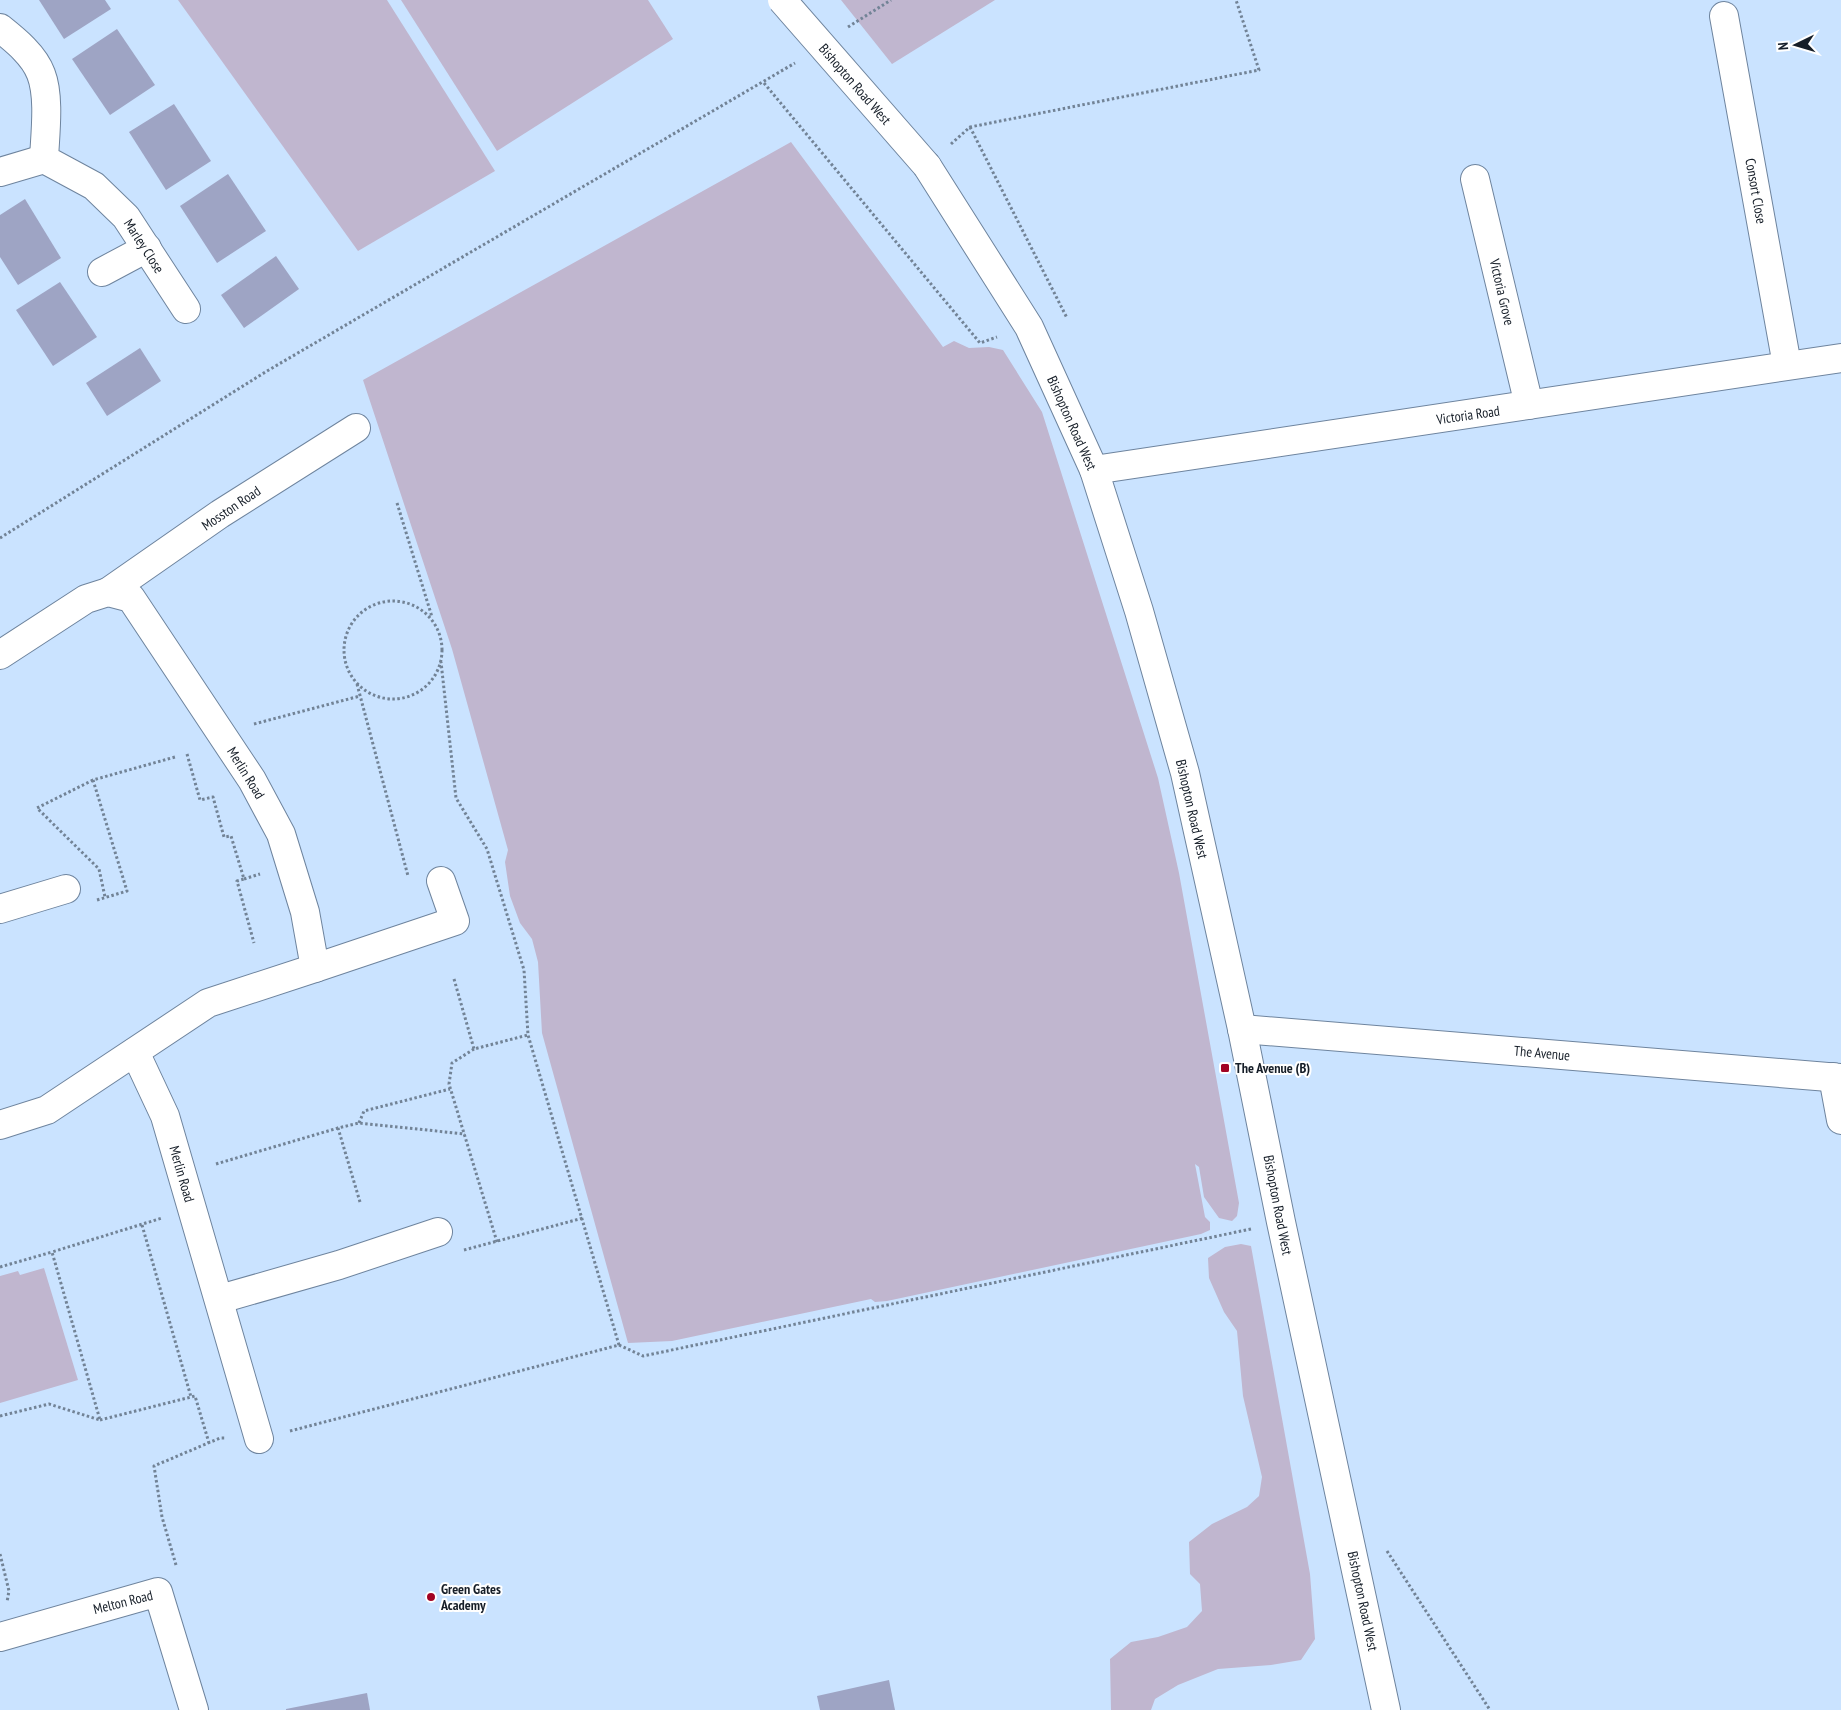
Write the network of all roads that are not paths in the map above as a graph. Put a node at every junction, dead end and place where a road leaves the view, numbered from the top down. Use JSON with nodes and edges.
{"nodes":[{"id":1,"x":782,"y":0,"type":"edge"},
{"id":2,"x":1724,"y":16,"type":"dead end"},
{"id":3,"x":0,"y":28,"type":"edge"},
{"id":4,"x":44,"y":159,"type":"junction"},
{"id":5,"x":0,"y":172,"type":"edge"},
{"id":6,"x":1475,"y":179,"type":"dead end"},
{"id":7,"x":147,"y":248,"type":"junction"},
{"id":8,"x":102,"y":272,"type":"dead end"},
{"id":9,"x":186,"y":310,"type":"dead end"},
{"id":10,"x":1841,"y":358,"type":"edge"},
{"id":11,"x":1787,"y":365,"type":"junction"},
{"id":12,"x":1529,"y":405,"type":"junction"},
{"id":13,"x":356,"y":428,"type":"dead end"},
{"id":14,"x":1094,"y":470,"type":"junction"},
{"id":15,"x":120,"y":595,"type":"junction"},
{"id":16,"x":0,"y":655,"type":"edge"},
{"id":17,"x":441,"y":880,"type":"road end"},
{"id":18,"x":66,"y":889,"type":"dead end"},
{"id":19,"x":0,"y":909,"type":"edge"},
{"id":20,"x":315,"y":968,"type":"junction"},
{"id":21,"x":1242,"y":1029,"type":"junction"},
{"id":22,"x":135,"y":1052,"type":"junction"},
{"id":23,"x":1837,"y":1077,"type":"edge"},
{"id":24,"x":1841,"y":1120,"type":"edge"},
{"id":25,"x":0,"y":1125,"type":"edge"},
{"id":26,"x":438,"y":1232,"type":"road end"},
{"id":27,"x":220,"y":1298,"type":"junction"},
{"id":28,"x":259,"y":1439,"type":"road end"},
{"id":29,"x":0,"y":1637,"type":"edge"},
{"id":30,"x":194,"y":1710,"type":"edge"},
{"id":31,"x":1386,"y":1710,"type":"edge"}],
"edges":[{"from":1,"to":14,"type":"street","name":"Bishopton Road West","bridge":true},
{"from":2,"to":11,"type":"street","name":"Consort Close"},
{"from":3,"to":4,"type":"street"},
{"from":4,"to":5,"type":"street"},
{"from":4,"to":7,"type":"street","name":"Marley Close"},
{"from":6,"to":12,"type":"street","name":"Victoria Grove"},
{"from":7,"to":8,"type":"street"},
{"from":7,"to":9,"type":"street","name":"Marley Close"},
{"from":10,"to":11,"type":"street","name":"Victoria Road"},
{"from":11,"to":12,"type":"street","name":"Victoria Road"},
{"from":12,"to":14,"type":"street","name":"Victoria Road"},
{"from":13,"to":15,"type":"street","name":"Mosston Road"},
{"from":14,"to":21,"type":"street","name":"Bishopton Road West"},
{"from":15,"to":16,"type":"street","name":"Mosston Road"},
{"from":15,"to":20,"type":"street","name":"Merlin Road"},
{"from":17,"to":20,"type":"street"},
{"from":18,"to":19,"type":"street"},
{"from":20,"to":22,"type":"street"},
{"from":21,"to":23,"type":"street","name":"The Avenue"},
{"from":21,"to":31,"type":"street","name":"Bishopton Road West"},
{"from":22,"to":25,"type":"street"},
{"from":22,"to":27,"type":"street","name":"Merlin Road"},
{"from":23,"to":24,"type":"street"},
{"from":26,"to":27,"type":"street"},
{"from":27,"to":28,"type":"street","name":"Merlin Road"},
{"from":29,"to":30,"type":"street","name":"Melton Road"}]}
